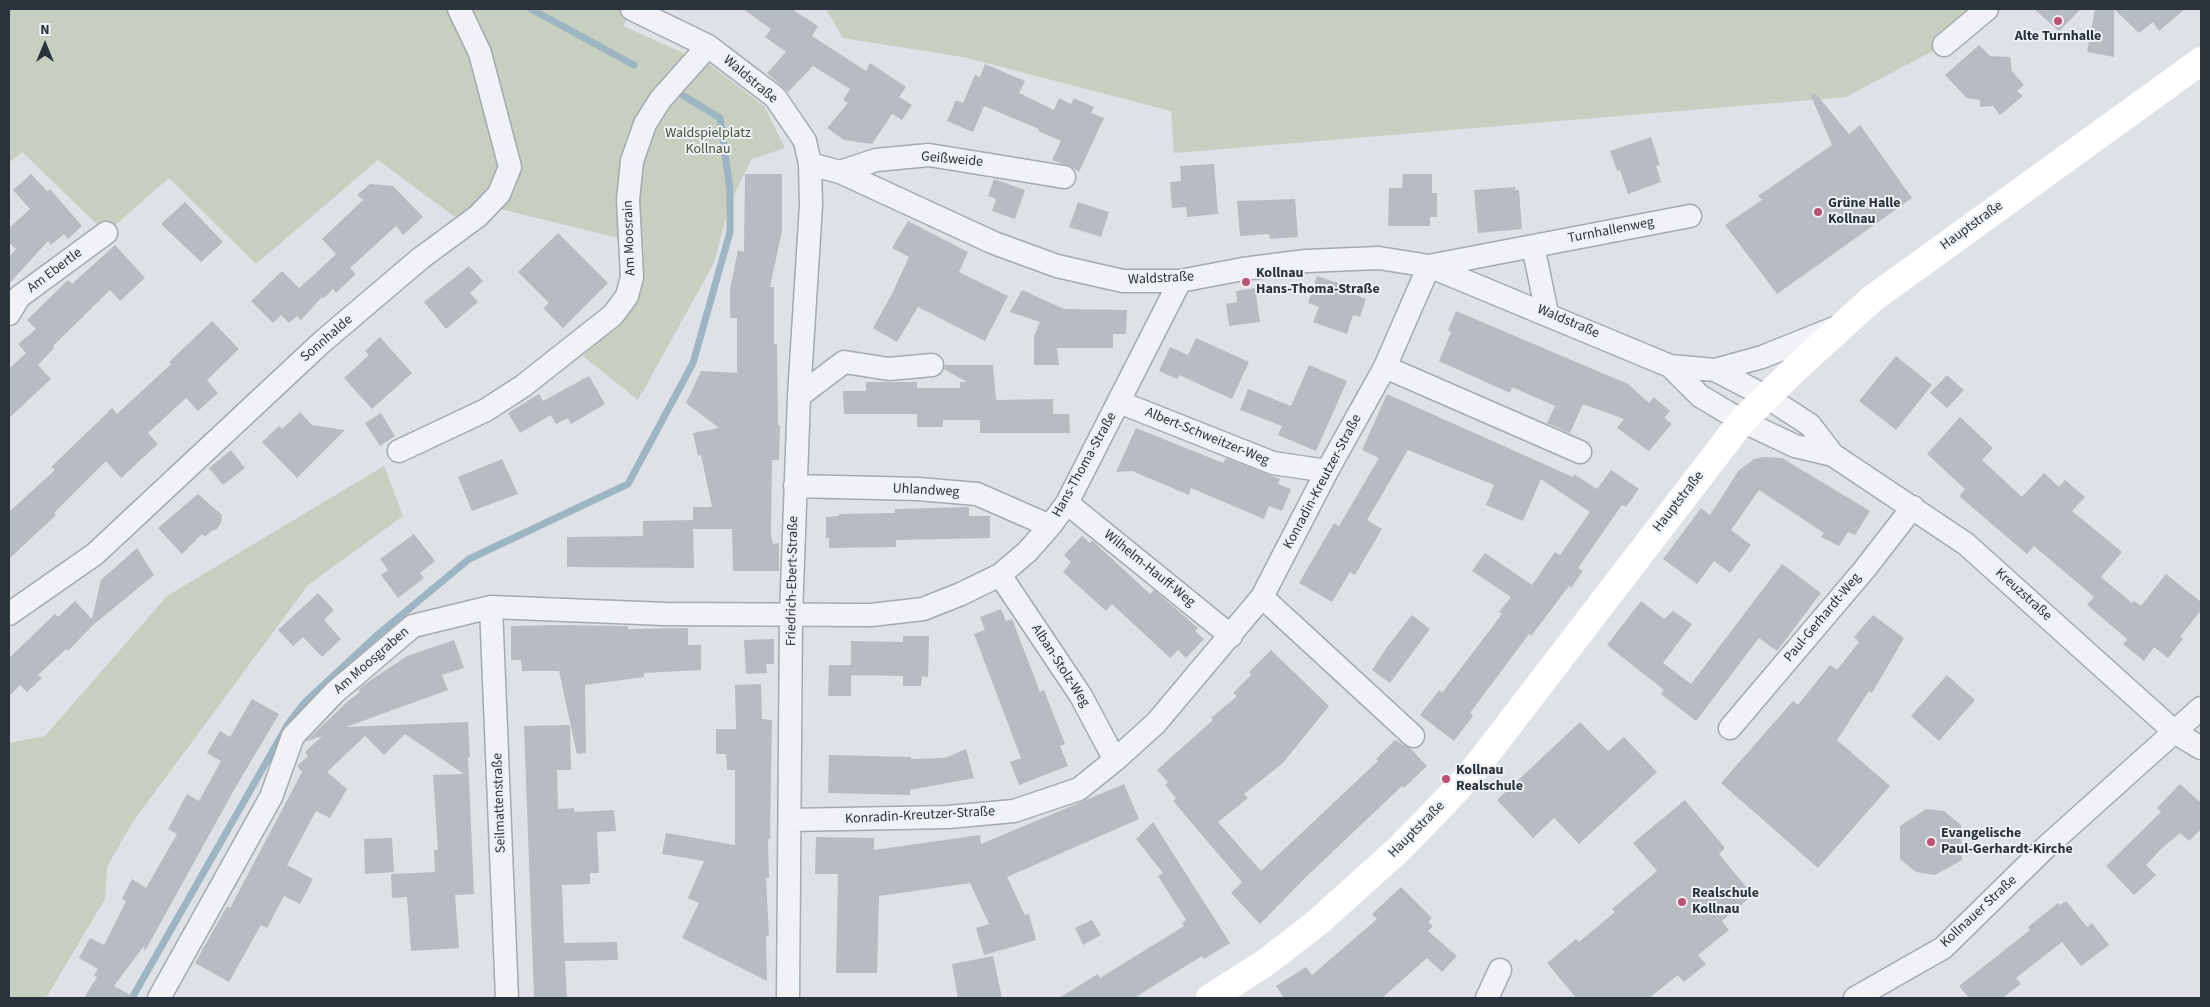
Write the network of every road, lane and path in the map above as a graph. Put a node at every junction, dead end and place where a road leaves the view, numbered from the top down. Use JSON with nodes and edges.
{"nodes":[{"id":1,"x":459,"y":9,"type":"edge"},
{"id":2,"x":632,"y":9,"type":"edge"},
{"id":3,"x":668,"y":9,"type":"edge"},
{"id":4,"x":1986,"y":9,"type":"edge"},
{"id":5,"x":679,"y":31,"type":"junction"},
{"id":6,"x":1944,"y":45,"type":"dead end"},
{"id":7,"x":708,"y":46,"type":"junction"},
{"id":8,"x":2201,"y":60,"type":"edge"},
{"id":9,"x":810,"y":164,"type":"junction"},
{"id":10,"x":840,"y":172,"type":"junction"},
{"id":11,"x":1064,"y":177,"type":"dead end"},
{"id":12,"x":1690,"y":216,"type":"dead end"},
{"id":13,"x":106,"y":232,"type":"dead end"},
{"id":14,"x":1533,"y":246,"type":"junction"},
{"id":15,"x":1429,"y":266,"type":"junction"},
{"id":16,"x":1180,"y":281,"type":"junction"},
{"id":17,"x":1547,"y":313,"type":"junction"},
{"id":18,"x":9,"y":314,"type":"edge"},
{"id":19,"x":1842,"y":325,"type":"junction"},
{"id":20,"x":932,"y":365,"type":"dead end"},
{"id":21,"x":1670,"y":366,"type":"junction"},
{"id":22,"x":1385,"y":367,"type":"junction"},
{"id":23,"x":1715,"y":370,"type":"junction"},
{"id":24,"x":799,"y":396,"type":"junction"},
{"id":25,"x":1767,"y":397,"type":"junction"},
{"id":26,"x":1119,"y":402,"type":"junction"},
{"id":27,"x":1742,"y":421,"type":"junction"},
{"id":28,"x":400,"y":451,"type":"dead end"},
{"id":29,"x":1580,"y":452,"type":"dead end"},
{"id":30,"x":1833,"y":454,"type":"junction"},
{"id":31,"x":1327,"y":471,"type":"junction"},
{"id":32,"x":795,"y":486,"type":"junction"},
{"id":33,"x":1067,"y":503,"type":"junction"},
{"id":34,"x":1913,"y":507,"type":"junction"},
{"id":35,"x":1050,"y":526,"type":"junction"},
{"id":36,"x":1000,"y":575,"type":"junction"},
{"id":37,"x":1262,"y":597,"type":"junction"},
{"id":38,"x":491,"y":607,"type":"junction"},
{"id":39,"x":9,"y":614,"type":"edge"},
{"id":40,"x":791,"y":616,"type":"junction"},
{"id":41,"x":1231,"y":636,"type":"junction"},
{"id":42,"x":2201,"y":708,"type":"edge"},
{"id":43,"x":1730,"y":728,"type":"dead end"},
{"id":44,"x":2176,"y":733,"type":"junction"},
{"id":45,"x":1413,"y":736,"type":"dead end"},
{"id":46,"x":2201,"y":748,"type":"edge"},
{"id":47,"x":1115,"y":760,"type":"junction"},
{"id":48,"x":790,"y":820,"type":"junction"},
{"id":49,"x":1500,"y":970,"type":"dead end"},
{"id":50,"x":159,"y":998,"type":"edge"},
{"id":51,"x":507,"y":998,"type":"edge"},
{"id":52,"x":788,"y":998,"type":"edge"},
{"id":53,"x":1210,"y":998,"type":"edge"},
{"id":54,"x":1487,"y":998,"type":"edge"},
{"id":55,"x":1855,"y":998,"type":"edge"}],
"edges":[{"from":1,"to":39,"type":"street","name":"Sonnhalde"},
{"from":2,"to":5,"type":"street"},
{"from":3,"to":5,"type":"street"},
{"from":4,"to":6,"type":"street"},
{"from":5,"to":7,"type":"street","name":"Waldstraße"},
{"from":7,"to":9,"type":"street","name":"Waldstraße"},
{"from":7,"to":28,"type":"street","name":"Am Moosrain"},
{"from":8,"to":19,"type":"street","name":"Hauptstraße"},
{"from":9,"to":10,"type":"street","name":"Waldstraße"},
{"from":9,"to":24,"type":"street","name":"Friedrich-Ebert-Straße"},
{"from":10,"to":11,"type":"street","name":"Geißweide"},
{"from":10,"to":16,"type":"street","name":"Waldstraße"},
{"from":12,"to":14,"type":"street","name":"Turnhallenweg"},
{"from":13,"to":18,"type":"street","name":"Am Ebertle"},
{"from":14,"to":15,"type":"street","name":"Turnhallenweg"},
{"from":14,"to":17,"type":"street"},
{"from":15,"to":16,"type":"street","name":"Waldstraße"},
{"from":15,"to":17,"type":"street","name":"Waldstraße"},
{"from":15,"to":22,"type":"street","name":"Konradin-Kreutzer-Straße"},
{"from":16,"to":26,"type":"street","name":"Hans-Thoma-Straße"},
{"from":17,"to":21,"type":"street","name":"Waldstraße"},
{"from":19,"to":23,"type":"street","name":"Waldstraße"},
{"from":19,"to":25,"type":"street","name":"Hauptstraße"},
{"from":20,"to":24,"type":"street"},
{"from":21,"to":23,"type":"street","name":"Waldstraße"},
{"from":21,"to":27,"type":"street","name":"Waldstraße"},
{"from":22,"to":29,"type":"street"},
{"from":22,"to":31,"type":"street","name":"Konradin-Kreutzer-Straße"},
{"from":23,"to":25,"type":"street","name":"Waldstraße"},
{"from":24,"to":32,"type":"street","name":"Friedrich-Ebert-Straße"},
{"from":25,"to":27,"type":"street","name":"Hauptstraße"},
{"from":25,"to":30,"type":"street","name":"Kreuzstraße"},
{"from":26,"to":31,"type":"street","name":"Albert-Schweitzer-Weg"},
{"from":26,"to":33,"type":"street","name":"Hans-Thoma-Straße"},
{"from":27,"to":30,"type":"street","name":"Kreuzstraße"},
{"from":27,"to":53,"type":"street","name":"Hauptstraße"},
{"from":30,"to":34,"type":"street","name":"Kreuzstraße"},
{"from":31,"to":37,"type":"street","name":"Konradin-Kreutzer-Straße"},
{"from":32,"to":35,"type":"street","name":"Uhlandweg"},
{"from":32,"to":40,"type":"street","name":"Friedrich-Ebert-Straße"},
{"from":33,"to":35,"type":"street","name":"Hans-Thoma-Straße"},
{"from":33,"to":41,"type":"street","name":"Wilhelm-Hauff-Weg"},
{"from":34,"to":43,"type":"street","name":"Paul-Gerhardt-Weg"},
{"from":34,"to":44,"type":"street","name":"Kreuzstraße"},
{"from":35,"to":36,"type":"street","name":"Hans-Thoma-Straße"},
{"from":36,"to":40,"type":"street","name":"Hans-Thoma-Straße"},
{"from":36,"to":47,"type":"street","name":"Alban-Stolz-Weg"},
{"from":37,"to":41,"type":"street","name":"Konradin-Kreutzer-Straße"},
{"from":37,"to":45,"type":"street"},
{"from":38,"to":40,"type":"street","name":"Am Moosgraben"},
{"from":38,"to":50,"type":"street","name":"Am Moosgraben"},
{"from":38,"to":51,"type":"street","name":"Seilmattenstraße"},
{"from":40,"to":48,"type":"street","name":"Friedrich-Ebert-Straße"},
{"from":41,"to":47,"type":"street","name":"Konradin-Kreutzer-Straße"},
{"from":42,"to":44,"type":"street","name":"Kollnauer Straße"},
{"from":44,"to":46,"type":"street","name":"Kreuzstraße"},
{"from":44,"to":55,"type":"street","name":"Kollnauer Straße"},
{"from":47,"to":48,"type":"street","name":"Konradin-Kreutzer-Straße"},
{"from":48,"to":52,"type":"street","name":"Friedrich-Ebert-Straße"},
{"from":49,"to":54,"type":"street"}]}
